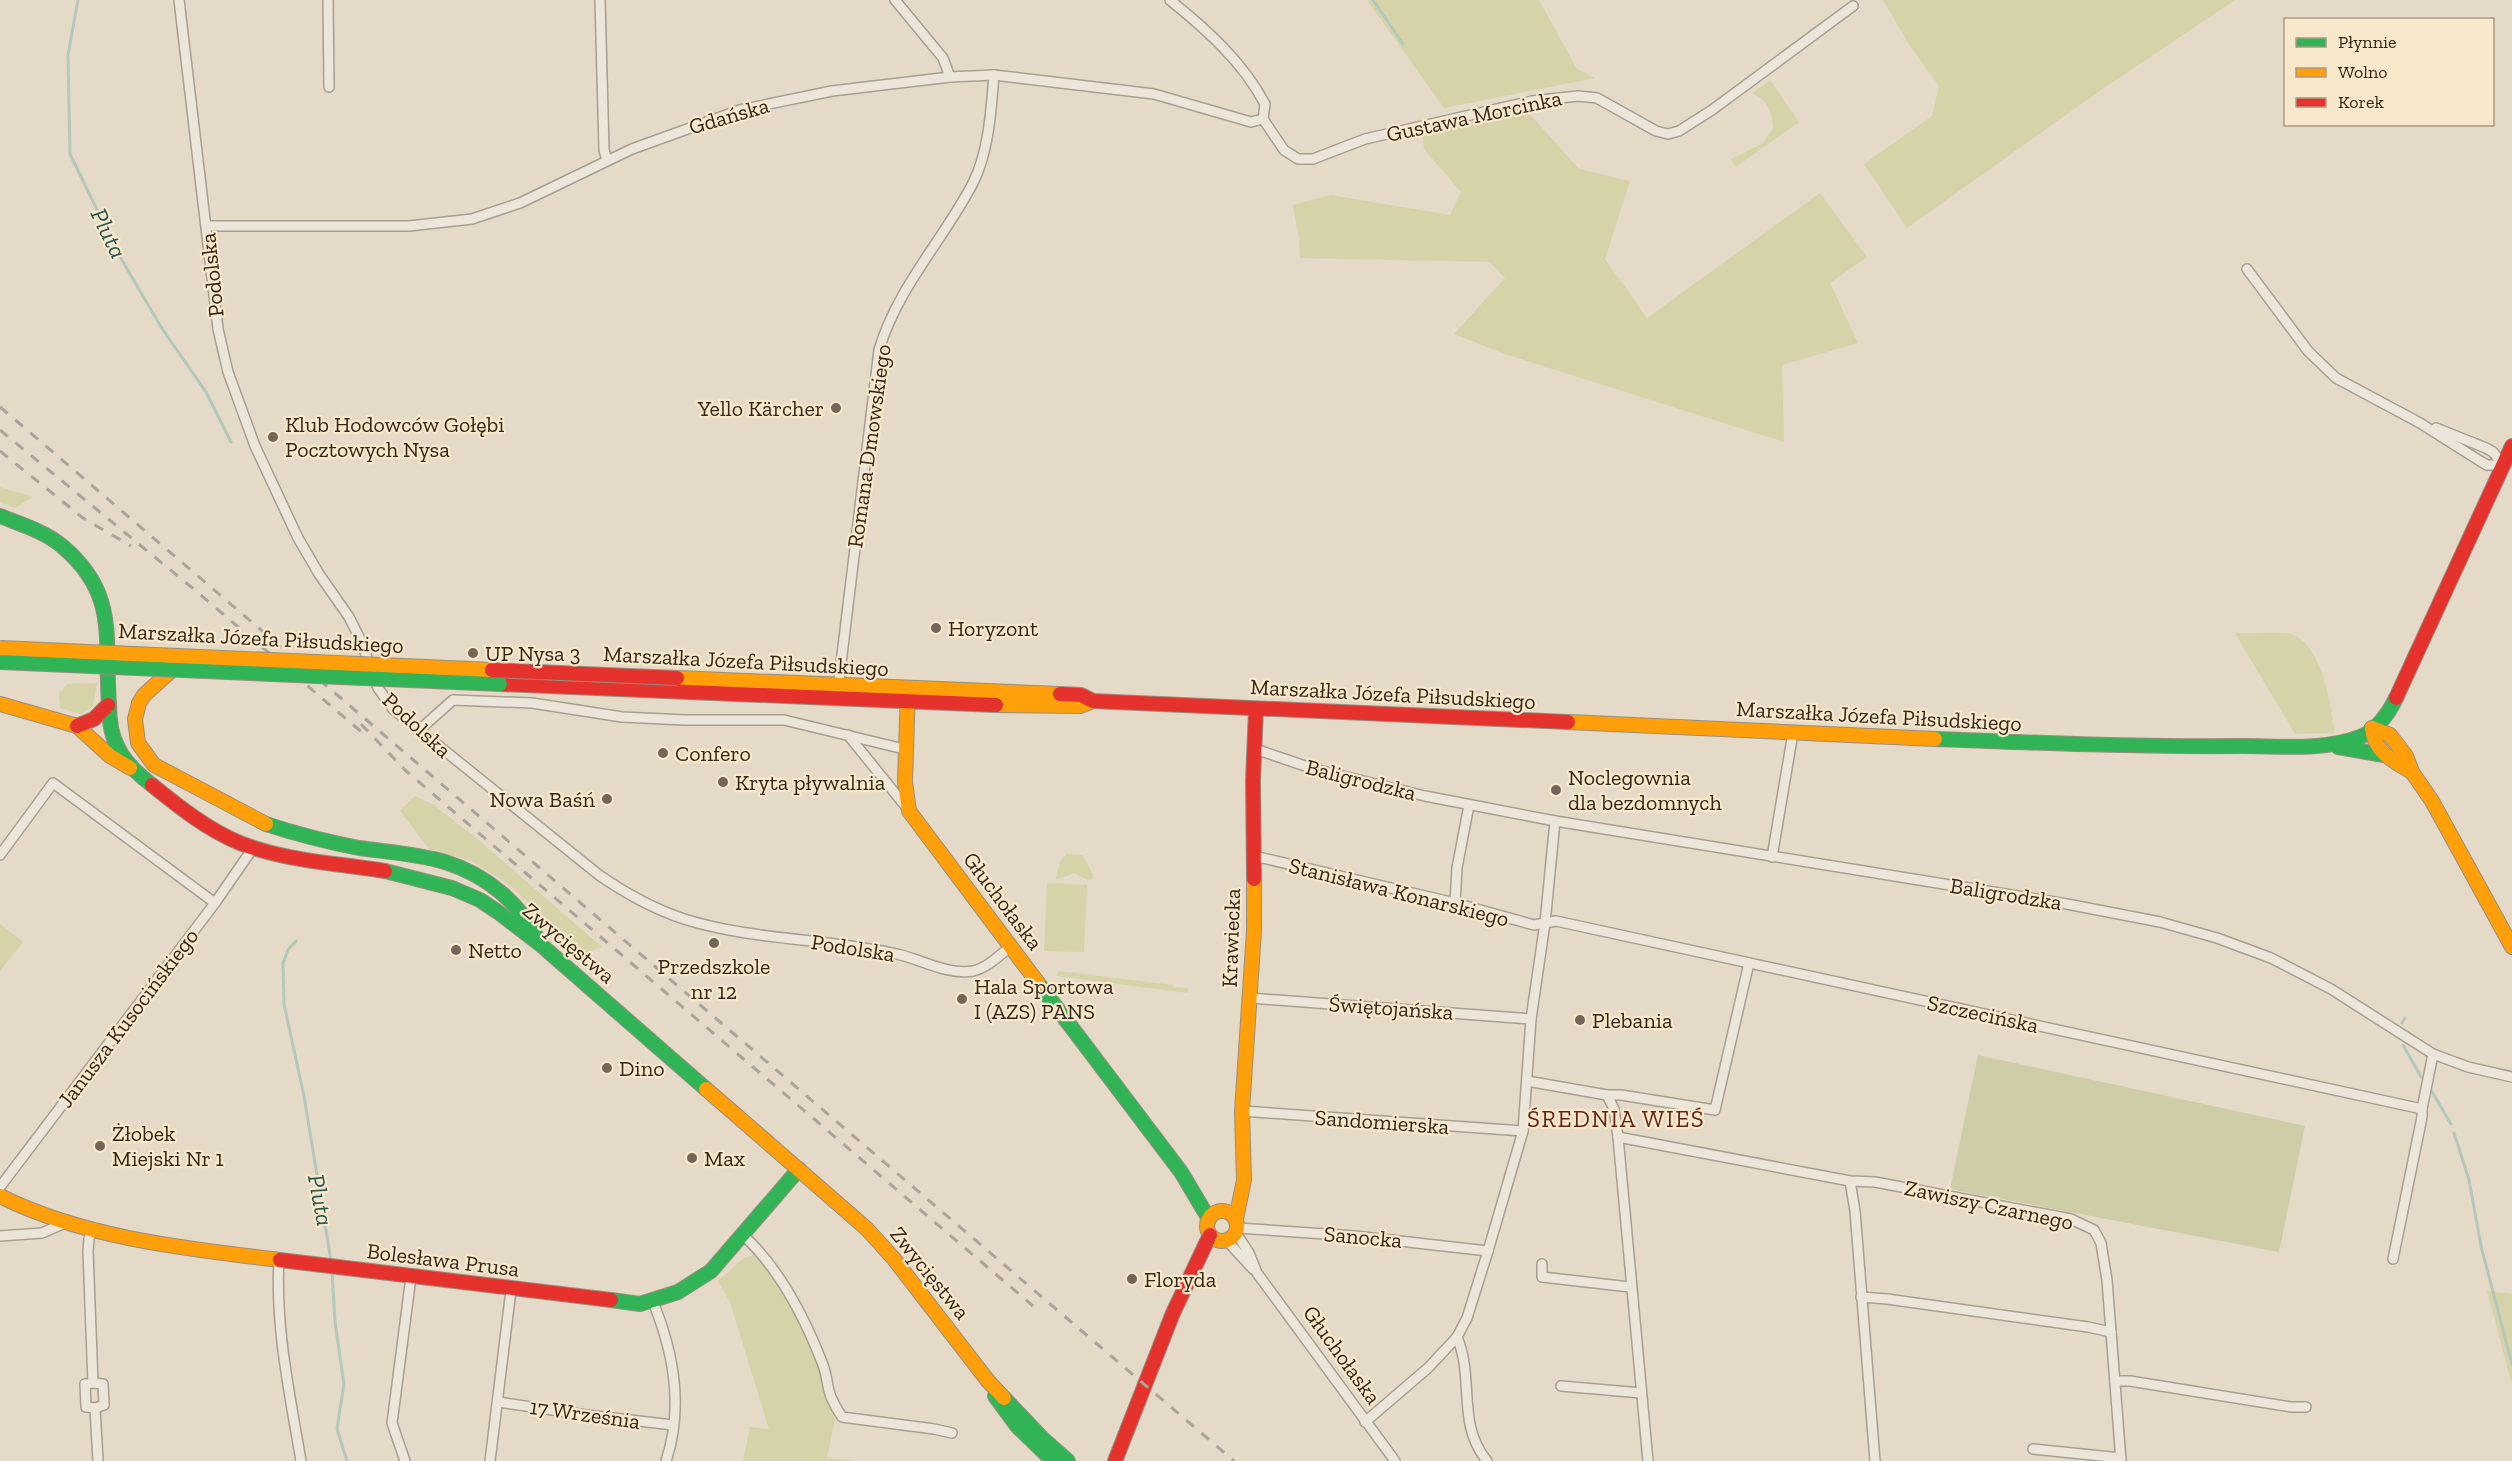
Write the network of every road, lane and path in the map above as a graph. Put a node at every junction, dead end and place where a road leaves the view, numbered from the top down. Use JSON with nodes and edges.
{"nodes":[{"id":1,"x":179,"y":0,"type":"edge"},
{"id":2,"x":328,"y":0,"type":"edge"},
{"id":3,"x":600,"y":0,"type":"edge"},
{"id":4,"x":895,"y":0,"type":"edge"},
{"id":5,"x":1170,"y":0,"type":"edge"},
{"id":6,"x":1853,"y":6,"type":"dead end"},
{"id":7,"x":994,"y":75,"type":"junction"},
{"id":8,"x":950,"y":77,"type":"junction"},
{"id":9,"x":329,"y":87,"type":"dead end"},
{"id":10,"x":1263,"y":118,"type":"junction"},
{"id":11,"x":607,"y":160,"type":"junction"},
{"id":12,"x":207,"y":226,"type":"junction"},
{"id":13,"x":2247,"y":269,"type":"dead end"},
{"id":14,"x":2420,"y":423,"type":"junction"},
{"id":15,"x":2512,"y":446,"type":"edge"},
{"id":16,"x":2501,"y":469,"type":"junction"},
{"id":17,"x":0,"y":516,"type":"edge"},
{"id":18,"x":109,"y":643,"type":"joint"},
{"id":19,"x":0,"y":648,"type":"edge"},
{"id":20,"x":0,"y":662,"type":"edge"},
{"id":21,"x":173,"y":669,"type":"junction"},
{"id":22,"x":676,"y":685,"type":"junction"},
{"id":23,"x":838,"y":693,"type":"junction"},
{"id":24,"x":908,"y":696,"type":"junction"},
{"id":25,"x":0,"y":704,"type":"edge"},
{"id":26,"x":108,"y":705,"type":"junction"},
{"id":27,"x":1256,"y":708,"type":"junction"},
{"id":28,"x":2391,"y":708,"type":"junction"},
{"id":29,"x":77,"y":726,"type":"junction"},
{"id":30,"x":2372,"y":728,"type":"junction"},
{"id":31,"x":418,"y":731,"type":"junction"},
{"id":32,"x":1793,"y":733,"type":"junction"},
{"id":33,"x":848,"y":735,"type":"junction"},
{"id":34,"x":2396,"y":740,"type":"junction"},
{"id":35,"x":2330,"y":746,"type":"junction"},
{"id":36,"x":1255,"y":748,"type":"junction"},
{"id":37,"x":904,"y":749,"type":"junction"},
{"id":38,"x":2385,"y":756,"type":"junction"},
{"id":39,"x":134,"y":770,"type":"junction"},
{"id":40,"x":2412,"y":772,"type":"junction"},
{"id":41,"x":1469,"y":805,"type":"junction"},
{"id":42,"x":909,"y":811,"type":"junction"},
{"id":43,"x":1555,"y":821,"type":"junction"},
{"id":44,"x":252,"y":848,"type":"junction"},
{"id":45,"x":0,"y":855,"type":"edge"},
{"id":46,"x":1254,"y":856,"type":"junction"},
{"id":47,"x":1772,"y":857,"type":"junction"},
{"id":48,"x":215,"y":903,"type":"junction"},
{"id":49,"x":1455,"y":903,"type":"junction"},
{"id":50,"x":1545,"y":923,"type":"junction"},
{"id":51,"x":541,"y":945,"type":"junction"},
{"id":52,"x":1011,"y":946,"type":"junction"},
{"id":53,"x":2512,"y":947,"type":"edge"},
{"id":54,"x":1749,"y":963,"type":"junction"},
{"id":55,"x":1250,"y":998,"type":"junction"},
{"id":56,"x":1531,"y":1019,"type":"junction"},
{"id":57,"x":2433,"y":1054,"type":"junction"},
{"id":58,"x":2512,"y":1077,"type":"edge"},
{"id":59,"x":1527,"y":1081,"type":"junction"},
{"id":60,"x":1607,"y":1095,"type":"junction"},
{"id":61,"x":2422,"y":1109,"type":"junction"},
{"id":62,"x":1242,"y":1111,"type":"junction"},
{"id":63,"x":1523,"y":1131,"type":"junction"},
{"id":64,"x":1618,"y":1137,"type":"junction"},
{"id":65,"x":799,"y":1169,"type":"junction"},
{"id":66,"x":1242,"y":1169,"type":"junction"},
{"id":67,"x":1850,"y":1181,"type":"junction"},
{"id":68,"x":0,"y":1186,"type":"edge"},
{"id":69,"x":0,"y":1196,"type":"edge"},
{"id":70,"x":1217,"y":1214,"type":"junction"},
{"id":71,"x":65,"y":1223,"type":"junction"},
{"id":72,"x":90,"y":1229,"type":"junction"},
{"id":73,"x":1232,"y":1232,"type":"junction"},
{"id":74,"x":743,"y":1235,"type":"junction"},
{"id":75,"x":1210,"y":1235,"type":"junction"},
{"id":76,"x":0,"y":1236,"type":"edge"},
{"id":77,"x":1488,"y":1251,"type":"junction"},
{"id":78,"x":2393,"y":1259,"type":"dead end"},
{"id":79,"x":279,"y":1260,"type":"junction"},
{"id":80,"x":1542,"y":1264,"type":"dead end"},
{"id":81,"x":411,"y":1277,"type":"junction"},
{"id":82,"x":1187,"y":1287,"type":"junction"},
{"id":83,"x":1630,"y":1287,"type":"junction"},
{"id":84,"x":511,"y":1290,"type":"junction"},
{"id":85,"x":1861,"y":1297,"type":"junction"},
{"id":86,"x":652,"y":1302,"type":"junction"},
{"id":87,"x":2111,"y":1332,"type":"junction"},
{"id":88,"x":1456,"y":1337,"type":"junction"},
{"id":89,"x":988,"y":1381,"type":"junction"},
{"id":90,"x":2115,"y":1382,"type":"junction"},
{"id":91,"x":93,"y":1383,"type":"junction"},
{"id":92,"x":1561,"y":1386,"type":"dead end"},
{"id":93,"x":1641,"y":1393,"type":"junction"},
{"id":94,"x":498,"y":1402,"type":"junction"},
{"id":95,"x":2306,"y":1407,"type":"dead end"},
{"id":96,"x":95,"y":1408,"type":"junction"},
{"id":97,"x":1365,"y":1422,"type":"junction"},
{"id":98,"x":673,"y":1425,"type":"junction"},
{"id":99,"x":952,"y":1433,"type":"dead end"},
{"id":100,"x":2033,"y":1449,"type":"dead end"},
{"id":101,"x":2121,"y":1459,"type":"edge"},
{"id":102,"x":98,"y":1461,"type":"edge"},
{"id":103,"x":302,"y":1461,"type":"edge"},
{"id":104,"x":405,"y":1461,"type":"edge"},
{"id":105,"x":490,"y":1461,"type":"edge"},
{"id":106,"x":666,"y":1461,"type":"edge"},
{"id":107,"x":1053,"y":1461,"type":"edge"},
{"id":108,"x":1068,"y":1461,"type":"edge"},
{"id":109,"x":1115,"y":1461,"type":"edge"},
{"id":110,"x":1395,"y":1461,"type":"edge"},
{"id":111,"x":1487,"y":1461,"type":"edge"},
{"id":112,"x":1648,"y":1461,"type":"edge"},
{"id":113,"x":1875,"y":1461,"type":"edge"}],
"edges":[{"from":1,"to":12,"type":"street","name":"Podolska"},
{"from":2,"to":9,"type":"street"},
{"from":3,"to":11,"type":"street"},
{"from":4,"to":8,"type":"street"},
{"from":5,"to":10,"type":"street","name":"Gustawa Morcinka"},
{"from":6,"to":10,"type":"street","name":"Gustawa Morcinka"},
{"from":7,"to":8,"type":"street","name":"Gdańska"},
{"from":7,"to":10,"type":"street","name":"Gdańska"},
{"from":7,"to":23,"type":"street","name":"Romana Dmowskiego"},
{"from":8,"to":11,"type":"street","name":"Gdańska"},
{"from":11,"to":12,"type":"street","name":"Gdańska"},
{"from":12,"to":31,"type":"street","name":"Podolska"},
{"from":13,"to":14,"type":"street"},
{"from":14,"to":16,"type":"street"},
{"from":14,"to":16,"type":"street"},
{"from":15,"to":16,"type":"main road","name":"Marszałka Józefa Piłsudskiego"},
{"from":16,"to":28,"type":"main road","name":"Marszałka Józefa Piłsudskiego"},
{"from":17,"to":18,"type":"main road","name":"Marszałka Józefa Piłsudskiego"},
{"from":18,"to":26,"type":"main road","name":"Zwycięstwa"},
{"from":19,"to":22,"type":"main road","name":"Marszałka Józefa Piłsudskiego","bridge":true},
{"from":20,"to":21,"type":"main road","name":"Marszałka Józefa Piłsudskiego","bridge":true},
{"from":21,"to":22,"type":"main road","name":"Marszałka Józefa Piłsudskiego","bridge":true},
{"from":21,"to":51,"type":"main road"},
{"from":22,"to":23,"type":"main road","name":"Marszałka Józefa Piłsudskiego"},
{"from":23,"to":24,"type":"main road","name":"Marszałka Józefa Piłsudskiego"},
{"from":24,"to":27,"type":"main road","name":"Marszałka Józefa Piłsudskiego"},
{"from":24,"to":37,"type":"main road"},
{"from":25,"to":29,"type":"main road"},
{"from":26,"to":29,"type":"main road"},
{"from":26,"to":39,"type":"main road","name":"Zwycięstwa"},
{"from":27,"to":32,"type":"main road","name":"Marszałka Józefa Piłsudskiego"},
{"from":27,"to":36,"type":"main road","name":"Krawiecka"},
{"from":28,"to":30,"type":"main road","name":"Marszałka Józefa Piłsudskiego"},
{"from":28,"to":34,"type":"main road"},
{"from":29,"to":39,"type":"main road"},
{"from":30,"to":34,"type":"main road"},
{"from":30,"to":35,"type":"main road","name":"Marszałka Józefa Piłsudskiego"},
{"from":30,"to":38,"type":"main road"},
{"from":31,"to":33,"type":"street"},
{"from":31,"to":52,"type":"street","name":"Podolska"},
{"from":32,"to":35,"type":"main road","name":"Marszałka Józefa Piłsudskiego"},
{"from":32,"to":47,"type":"street"},
{"from":33,"to":37,"type":"street"},
{"from":33,"to":42,"type":"street"},
{"from":34,"to":40,"type":"main road"},
{"from":35,"to":38,"type":"main road"},
{"from":36,"to":41,"type":"street","name":"Baligrodzka"},
{"from":36,"to":46,"type":"main road","name":"Krawiecka"},
{"from":37,"to":42,"type":"main road"},
{"from":38,"to":40,"type":"main road"},
{"from":39,"to":44,"type":"main road","name":"Zwycięstwa"},
{"from":40,"to":53,"type":"main road"},
{"from":41,"to":43,"type":"street","name":"Baligrodzka"},
{"from":41,"to":49,"type":"street"},
{"from":42,"to":52,"type":"main road","name":"Głuchołaska"},
{"from":43,"to":47,"type":"street","name":"Baligrodzka"},
{"from":43,"to":50,"type":"street"},
{"from":44,"to":48,"type":"street","name":"Janusza Kusocińskiego"},
{"from":44,"to":51,"type":"main road","name":"Zwycięstwa"},
{"from":45,"to":48,"type":"street"},
{"from":46,"to":49,"type":"street","name":"Stanisława Konarskiego"},
{"from":46,"to":55,"type":"main road","name":"Krawiecka"},
{"from":47,"to":57,"type":"street","name":"Baligrodzka"},
{"from":48,"to":68,"type":"street","name":"Janusza Kusocińskiego"},
{"from":49,"to":50,"type":"street","name":"Stanisława Konarskiego"},
{"from":50,"to":54,"type":"street","name":"Szczecińska"},
{"from":50,"to":56,"type":"street"},
{"from":51,"to":65,"type":"main road","name":"Zwycięstwa"},
{"from":52,"to":70,"type":"main road","name":"Głuchołaska"},
{"from":54,"to":60,"type":"street"},
{"from":54,"to":61,"type":"street","name":"Szczecińska"},
{"from":55,"to":56,"type":"street","name":"Świętojańska"},
{"from":55,"to":62,"type":"main road","name":"Krawiecka"},
{"from":56,"to":59,"type":"street"},
{"from":57,"to":58,"type":"street","name":"Baligrodzka"},
{"from":57,"to":61,"type":"street"},
{"from":59,"to":60,"type":"street"},
{"from":59,"to":63,"type":"street"},
{"from":60,"to":64,"type":"street"},
{"from":61,"to":78,"type":"street"},
{"from":62,"to":63,"type":"street","name":"Sandomierska"},
{"from":62,"to":66,"type":"main road","name":"Krawiecka"},
{"from":63,"to":77,"type":"street"},
{"from":64,"to":67,"type":"street","name":"Zawiszy Czarnego"},
{"from":64,"to":83,"type":"street"},
{"from":65,"to":74,"type":"main road","name":"Bolesława Prusa"},
{"from":65,"to":89,"type":"main road","name":"Zwycięstwa"},
{"from":66,"to":70,"type":"main road","name":"Krawiecka"},
{"from":66,"to":73,"type":"main road","name":"Krawiecka"},
{"from":67,"to":85,"type":"street"},
{"from":67,"to":87,"type":"street","name":"Zawiszy Czarnego"},
{"from":69,"to":71,"type":"main road","name":"Bolesława Prusa"},
{"from":70,"to":73,"type":"main road"},
{"from":70,"to":75,"type":"main road"},
{"from":71,"to":72,"type":"main road","name":"Bolesława Prusa"},
{"from":71,"to":76,"type":"street"},
{"from":72,"to":79,"type":"main road","name":"Bolesława Prusa"},
{"from":72,"to":91,"type":"street"},
{"from":73,"to":75,"type":"main road"},
{"from":73,"to":77,"type":"street","name":"Sanocka"},
{"from":73,"to":82,"type":"main road","name":"Krawiecka"},
{"from":73,"to":97,"type":"street","name":"Głuchołaska"},
{"from":74,"to":86,"type":"main road","name":"Bolesława Prusa"},
{"from":74,"to":99,"type":"street"},
{"from":75,"to":82,"type":"main road","name":"Krawiecka"},
{"from":77,"to":88,"type":"street"},
{"from":79,"to":81,"type":"main road","name":"Bolesława Prusa"},
{"from":79,"to":103,"type":"street"},
{"from":80,"to":83,"type":"street"},
{"from":81,"to":84,"type":"main road","name":"Bolesława Prusa"},
{"from":81,"to":104,"type":"street"},
{"from":82,"to":109,"type":"main road","name":"Krawiecka"},
{"from":83,"to":93,"type":"street"},
{"from":84,"to":86,"type":"main road","name":"Bolesława Prusa"},
{"from":84,"to":94,"type":"street","name":"17 Września"},
{"from":85,"to":87,"type":"street"},
{"from":85,"to":113,"type":"street"},
{"from":86,"to":98,"type":"street"},
{"from":87,"to":90,"type":"street","name":"Zawiszy Czarnego"},
{"from":88,"to":97,"type":"street"},
{"from":88,"to":111,"type":"street"},
{"from":89,"to":107,"type":"main road","name":"Zwycięstwa"},
{"from":89,"to":108,"type":"main road","name":"Zwycięstwa"},
{"from":90,"to":95,"type":"street"},
{"from":90,"to":101,"type":"street","name":"Zawiszy Czarnego"},
{"from":91,"to":96,"type":"street"},
{"from":91,"to":96,"type":"street"},
{"from":92,"to":93,"type":"street"},
{"from":93,"to":112,"type":"street"},
{"from":94,"to":98,"type":"street","name":"17 Września"},
{"from":94,"to":105,"type":"street","name":"17 Września"},
{"from":96,"to":102,"type":"street"},
{"from":97,"to":110,"type":"street","name":"Głuchołaska"},
{"from":98,"to":106,"type":"street"},
{"from":100,"to":101,"type":"street","name":"Zawiszy Czarnego"}]}
